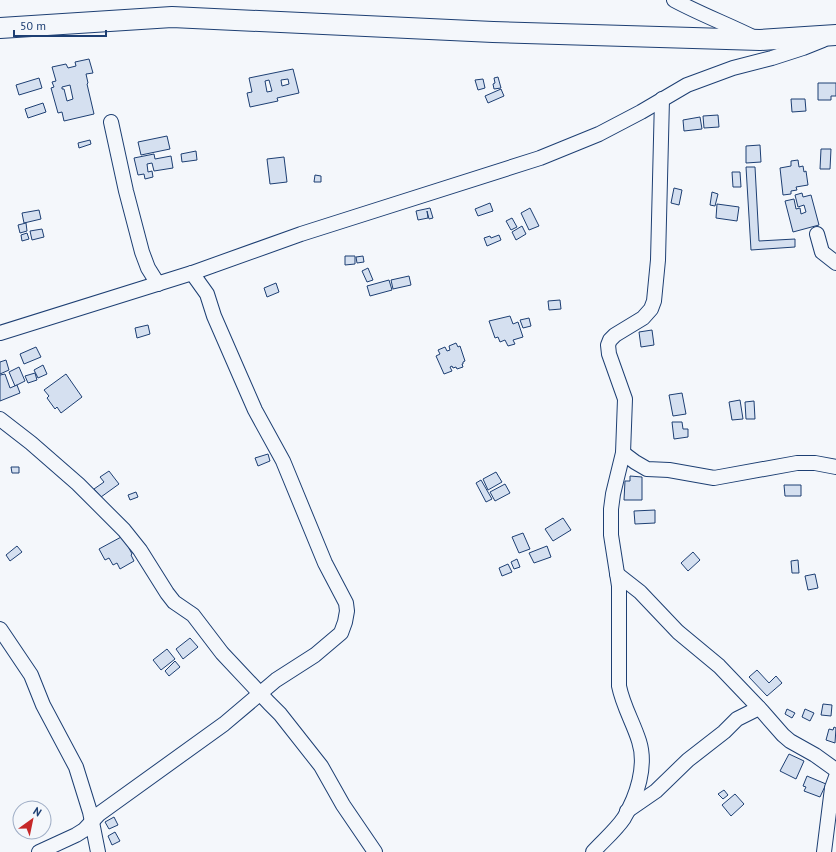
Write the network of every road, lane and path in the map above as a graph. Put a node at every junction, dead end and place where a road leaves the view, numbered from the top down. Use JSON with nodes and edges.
{"nodes":[{"id":1,"x":674,"y":0,"type":"edge"},
{"id":2,"x":0,"y":28,"type":"edge"},
{"id":3,"x":835,"y":35,"type":"edge"},
{"id":4,"x":760,"y":40,"type":"junction"},
{"id":5,"x":662,"y":99,"type":"junction"},
{"id":6,"x":111,"y":122,"type":"dead end"},
{"id":7,"x":817,"y":234,"type":"dead end"},
{"id":8,"x":836,"y":263,"type":"edge"},
{"id":9,"x":192,"y":273,"type":"junction"},
{"id":10,"x":158,"y":284,"type":"junction"},
{"id":11,"x":0,"y":333,"type":"edge"},
{"id":12,"x":0,"y":420,"type":"edge"},
{"id":13,"x":623,"y":453,"type":"junction"},
{"id":14,"x":836,"y":467,"type":"edge"},
{"id":15,"x":617,"y":574,"type":"junction"},
{"id":16,"x":0,"y":629,"type":"edge"},
{"id":17,"x":260,"y":693,"type":"junction"},
{"id":18,"x":759,"y":708,"type":"junction"},
{"id":19,"x":836,"y":770,"type":"edge"},
{"id":20,"x":836,"y":777,"type":"edge"},
{"id":21,"x":627,"y":811,"type":"junction"},
{"id":22,"x":91,"y":822,"type":"junction"},
{"id":23,"x":39,"y":852,"type":"edge"},
{"id":24,"x":98,"y":852,"type":"edge"},
{"id":25,"x":374,"y":852,"type":"edge"},
{"id":26,"x":593,"y":852,"type":"edge"},
{"id":27,"x":824,"y":852,"type":"edge"}],
"edges":[{"from":1,"to":4,"type":"street"},
{"from":2,"to":4,"type":"highway"},
{"from":3,"to":4,"type":"highway"},
{"from":3,"to":5,"type":"street"},
{"from":5,"to":9,"type":"street"},
{"from":5,"to":13,"type":"street"},
{"from":6,"to":10,"type":"street"},
{"from":7,"to":8,"type":"street"},
{"from":9,"to":10,"type":"street"},
{"from":9,"to":17,"type":"street"},
{"from":10,"to":11,"type":"street"},
{"from":12,"to":17,"type":"street"},
{"from":13,"to":14,"type":"street"},
{"from":13,"to":15,"type":"street"},
{"from":15,"to":18,"type":"street"},
{"from":15,"to":21,"type":"street"},
{"from":16,"to":22,"type":"street"},
{"from":17,"to":22,"type":"street"},
{"from":17,"to":25,"type":"street"},
{"from":18,"to":19,"type":"street"},
{"from":18,"to":21,"type":"street"},
{"from":20,"to":27,"type":"street"},
{"from":21,"to":26,"type":"street"},
{"from":22,"to":23,"type":"street"},
{"from":22,"to":24,"type":"street"}]}
